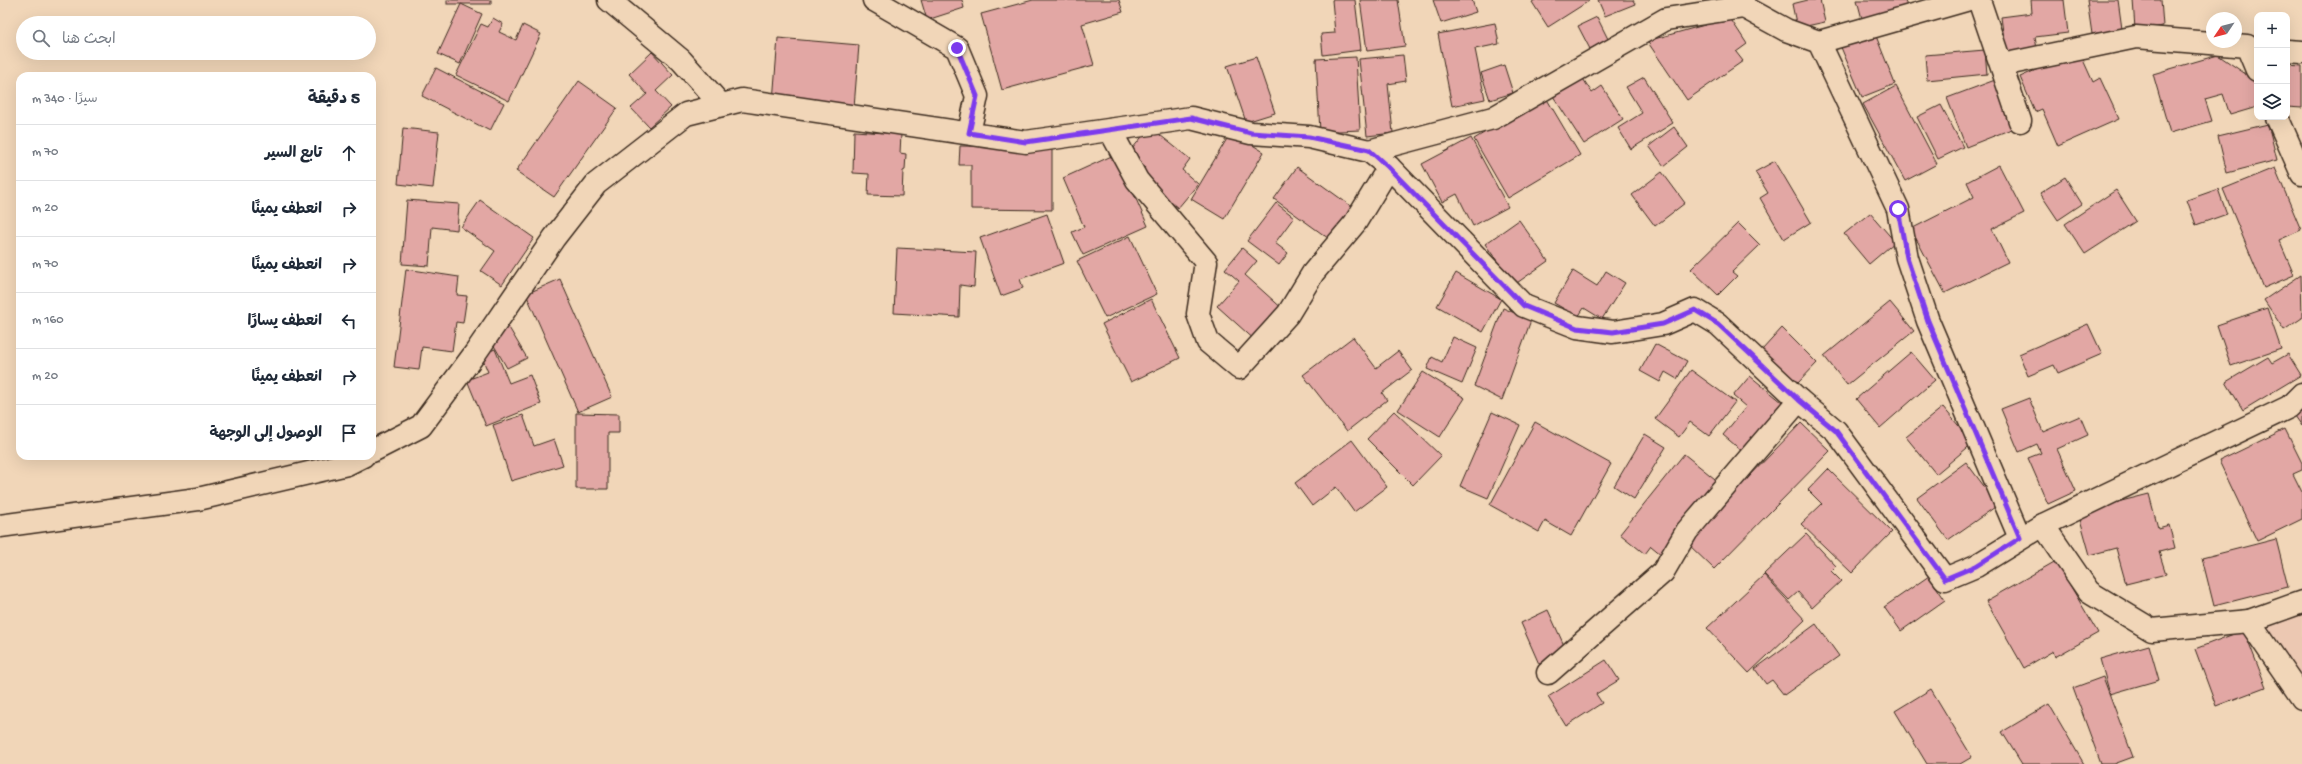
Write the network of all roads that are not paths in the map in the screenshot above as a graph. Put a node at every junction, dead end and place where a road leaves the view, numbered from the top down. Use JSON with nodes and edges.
{"nodes":[{"id":1,"x":609,"y":0,"type":"edge"},
{"id":2,"x":874,"y":0,"type":"edge"},
{"id":3,"x":1966,"y":0,"type":"edge"},
{"id":4,"x":1979,"y":0,"type":"edge"},
{"id":5,"x":1744,"y":3,"type":"edge"},
{"id":6,"x":1819,"y":42,"type":"junction"},
{"id":7,"x":2252,"y":47,"type":"edge"},
{"id":8,"x":2290,"y":51,"type":"edge"},
{"id":9,"x":2302,"y":52,"type":"edge"},
{"id":10,"x":2002,"y":65,"type":"junction"},
{"id":11,"x":721,"y":105,"type":"junction"},
{"id":12,"x":2278,"y":120,"type":"edge"},
{"id":13,"x":2020,"y":121,"type":"dead end"},
{"id":14,"x":1110,"y":130,"type":"junction"},
{"id":15,"x":969,"y":133,"type":"junction"},
{"id":16,"x":1369,"y":150,"type":"junction"},
{"id":17,"x":1388,"y":167,"type":"junction"},
{"id":18,"x":2302,"y":174,"type":"edge"},
{"id":19,"x":2302,"y":394,"type":"edge"},
{"id":20,"x":1799,"y":400,"type":"junction"},
{"id":21,"x":376,"y":450,"type":"edge"},
{"id":22,"x":355,"y":460,"type":"edge"},
{"id":23,"x":2043,"y":525,"type":"junction"},
{"id":24,"x":0,"y":526,"type":"edge"},
{"id":25,"x":2020,"y":538,"type":"junction"},
{"id":26,"x":2302,"y":602,"type":"edge"},
{"id":27,"x":2248,"y":621,"type":"junction"},
{"id":28,"x":1548,"y":673,"type":"dead end"},
{"id":29,"x":2302,"y":698,"type":"edge"}],
"edges":[{"from":1,"to":11,"type":"street"},
{"from":2,"to":15,"type":"street"},
{"from":3,"to":6,"type":"street"},
{"from":4,"to":10,"type":"street"},
{"from":5,"to":6,"type":"street"},
{"from":5,"to":16,"type":"street"},
{"from":6,"to":25,"type":"street"},
{"from":7,"to":10,"type":"street"},
{"from":8,"to":9,"type":"street"},
{"from":10,"to":13,"type":"street"},
{"from":11,"to":15,"type":"street"},
{"from":11,"to":21,"type":"street"},
{"from":12,"to":18,"type":"street"},
{"from":14,"to":15,"type":"street"},
{"from":14,"to":16,"type":"street"},
{"from":14,"to":17,"type":"street"},
{"from":16,"to":17,"type":"street"},
{"from":17,"to":20,"type":"street"},
{"from":19,"to":23,"type":"street"},
{"from":20,"to":25,"type":"street"},
{"from":20,"to":28,"type":"street"},
{"from":22,"to":24,"type":"street"},
{"from":23,"to":25,"type":"street"},
{"from":23,"to":27,"type":"street"},
{"from":26,"to":27,"type":"street"},
{"from":27,"to":29,"type":"street"}]}
